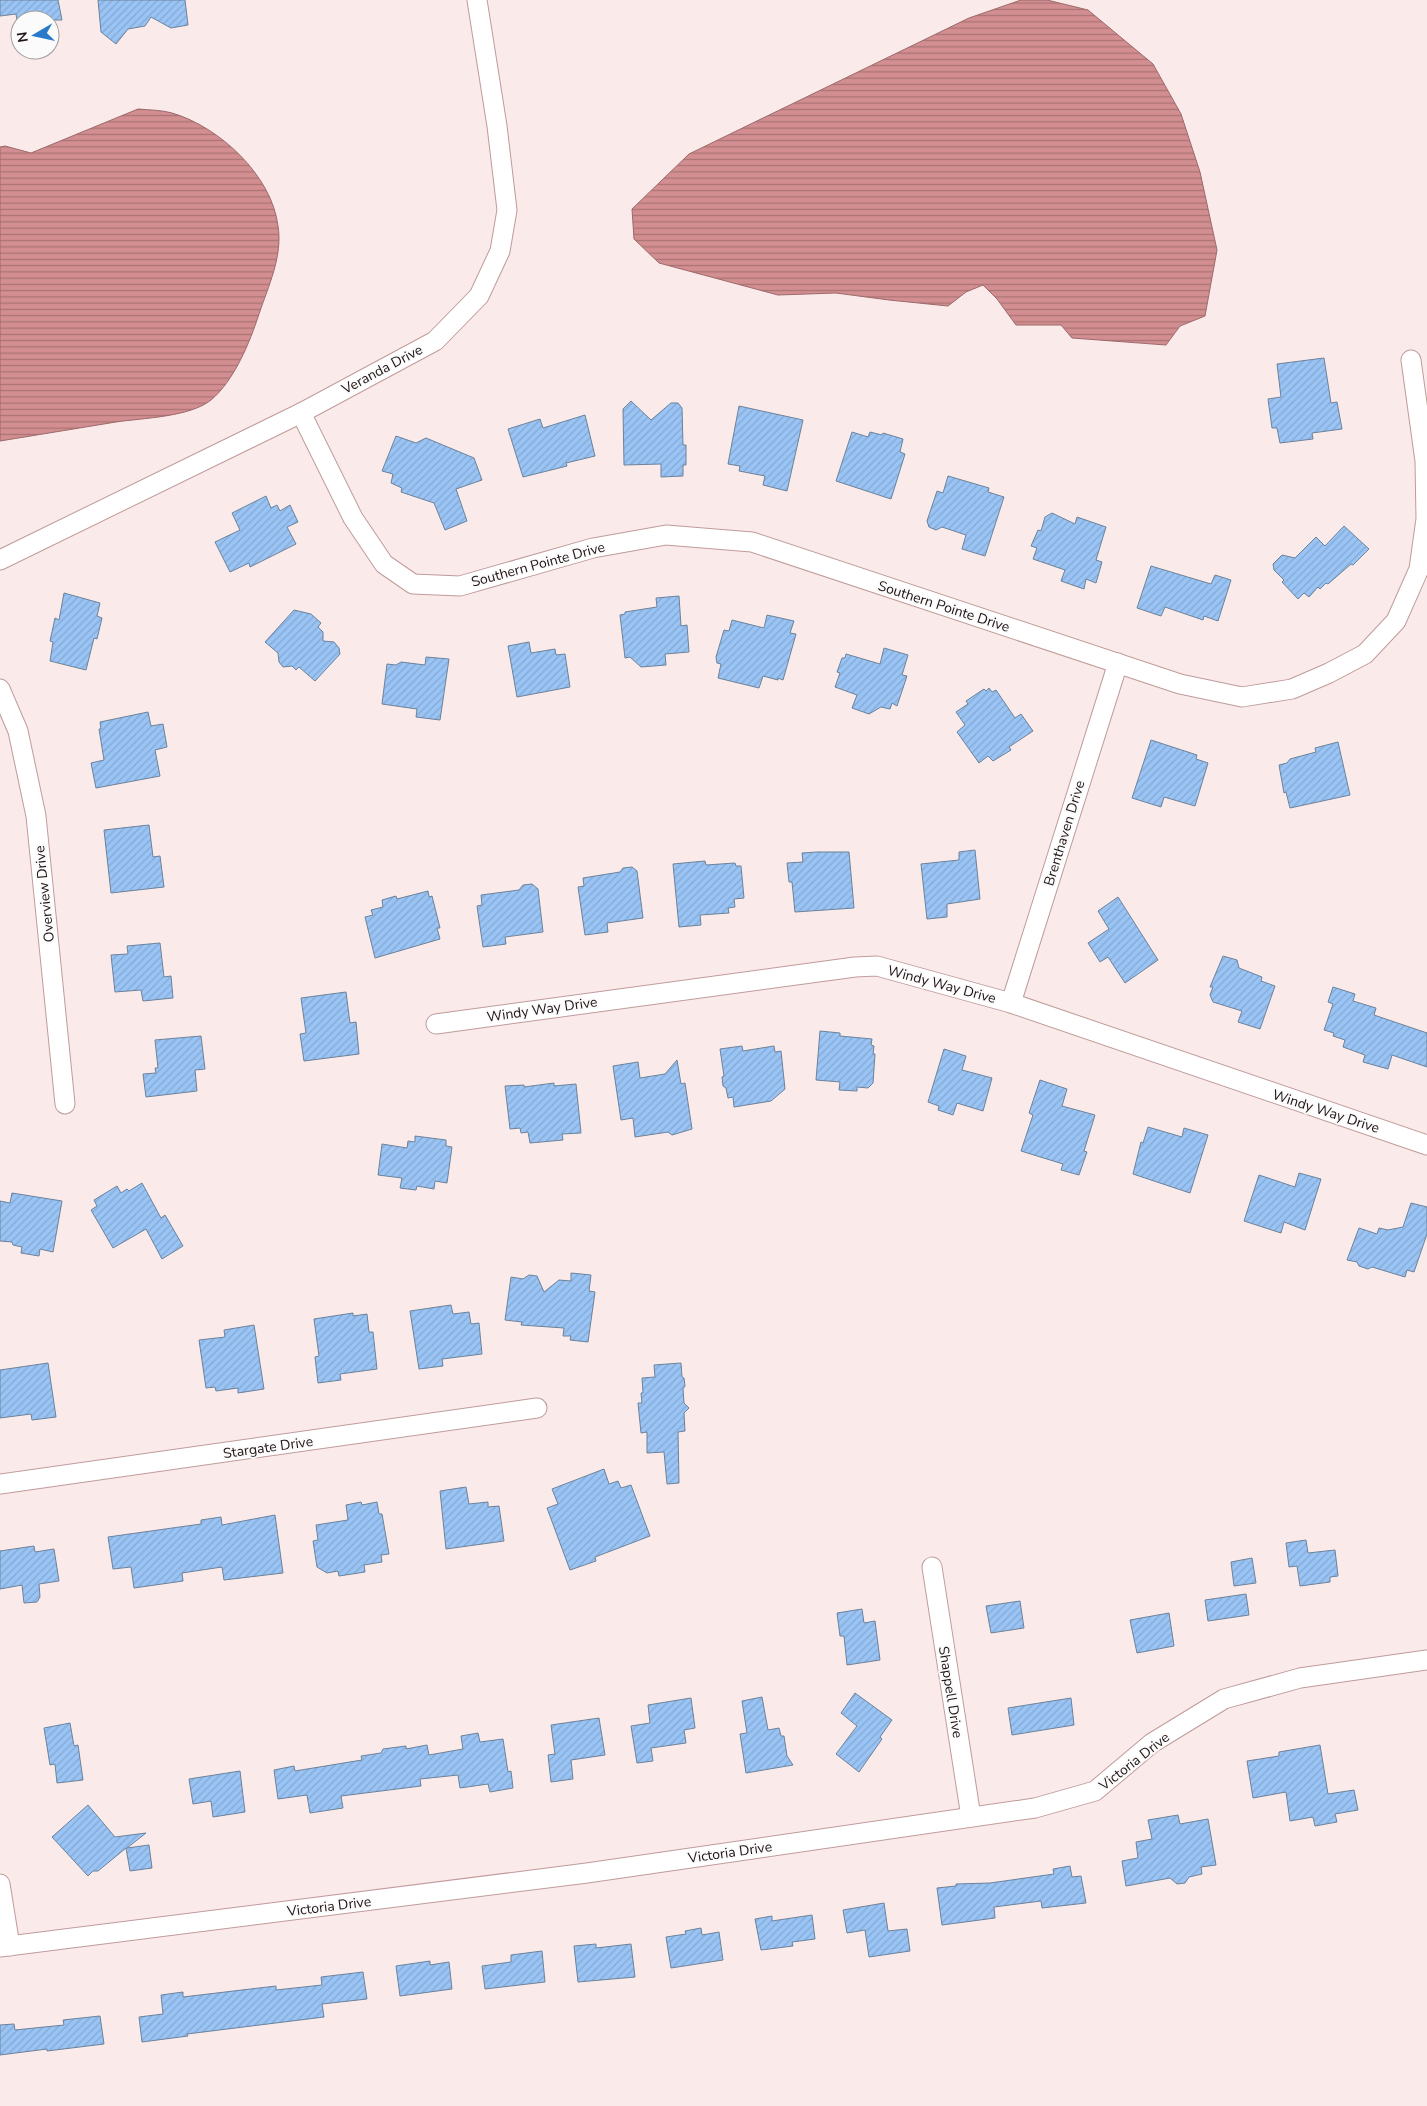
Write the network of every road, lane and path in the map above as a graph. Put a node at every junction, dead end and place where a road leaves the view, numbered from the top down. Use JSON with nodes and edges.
{"nodes":[{"id":1,"x":477,"y":0,"type":"edge"},
{"id":2,"x":1410,"y":360,"type":"dead end"},
{"id":3,"x":301,"y":413,"type":"junction"},
{"id":4,"x":0,"y":560,"type":"edge"},
{"id":5,"x":1118,"y":663,"type":"junction"},
{"id":6,"x":0,"y":690,"type":"edge"},
{"id":7,"x":1011,"y":1003,"type":"junction"},
{"id":8,"x":436,"y":1024,"type":"dead end"},
{"id":9,"x":65,"y":1104,"type":"dead end"},
{"id":10,"x":1427,"y":1144,"type":"edge"},
{"id":11,"x":537,"y":1408,"type":"dead end"},
{"id":12,"x":0,"y":1484,"type":"edge"},
{"id":13,"x":932,"y":1566,"type":"dead end"},
{"id":14,"x":1427,"y":1660,"type":"edge"},
{"id":15,"x":971,"y":1817,"type":"junction"},
{"id":16,"x":0,"y":1884,"type":"edge"},
{"id":17,"x":5,"y":1947,"type":"edge"}],
"edges":[{"from":1,"to":3,"type":"street","name":"Veranda Drive"},
{"from":2,"to":5,"type":"street","name":"Southern Pointe Drive"},
{"from":3,"to":4,"type":"street","name":"Veranda Drive"},
{"from":3,"to":5,"type":"street","name":"Southern Pointe Drive"},
{"from":5,"to":7,"type":"street","name":"Brenthaven Drive"},
{"from":6,"to":9,"type":"street","name":"Overview Drive"},
{"from":7,"to":8,"type":"street","name":"Windy Way Drive"},
{"from":7,"to":10,"type":"street","name":"Windy Way Drive"},
{"from":11,"to":12,"type":"street","name":"Stargate Drive"},
{"from":13,"to":15,"type":"street","name":"Shappell Drive"},
{"from":14,"to":15,"type":"street","name":"Victoria Drive"},
{"from":15,"to":17,"type":"street","name":"Victoria Drive"},
{"from":16,"to":17,"type":"street"}]}
